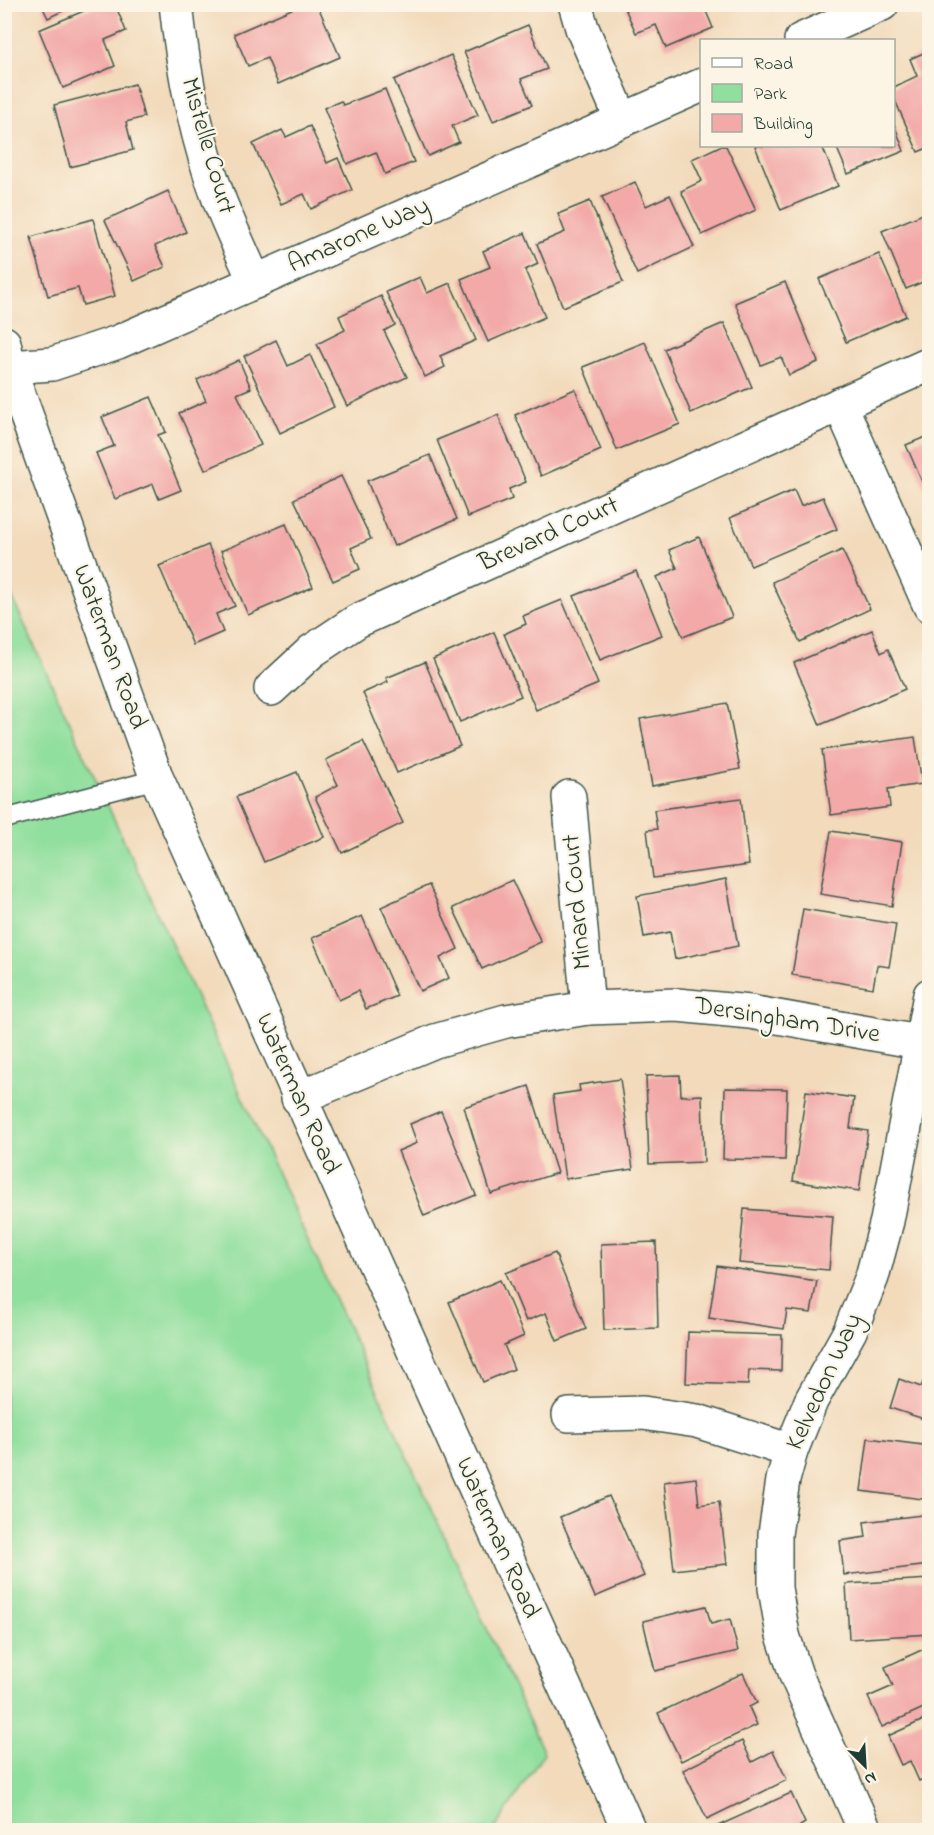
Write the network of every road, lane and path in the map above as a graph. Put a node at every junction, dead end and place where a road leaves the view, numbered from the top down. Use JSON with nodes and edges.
{"nodes":[{"id":1,"x":176,"y":4,"type":"edge"},
{"id":2,"x":575,"y":4,"type":"edge"},
{"id":3,"x":882,"y":4,"type":"edge"},
{"id":4,"x":803,"y":39,"type":"edge"},
{"id":5,"x":700,"y":85,"type":"edge"},
{"id":6,"x":622,"y":120,"type":"junction"},
{"id":7,"x":255,"y":282,"type":"junction"},
{"id":8,"x":6,"y":360,"type":"edge"},
{"id":9,"x":930,"y":364,"type":"edge"},
{"id":10,"x":840,"y":404,"type":"junction"},
{"id":11,"x":14,"y":407,"type":"edge"},
{"id":12,"x":930,"y":606,"type":"edge"},
{"id":13,"x":271,"y":689,"type":"dead end"},
{"id":14,"x":157,"y":779,"type":"junction"},
{"id":15,"x":569,"y":796,"type":"dead end"},
{"id":16,"x":4,"y":819,"type":"edge"},
{"id":17,"x":930,"y":995,"type":"edge"},
{"id":18,"x":588,"y":1008,"type":"junction"},
{"id":19,"x":925,"y":1043,"type":"edge"},
{"id":20,"x":298,"y":1098,"type":"junction"},
{"id":21,"x":569,"y":1415,"type":"dead end"},
{"id":22,"x":791,"y":1451,"type":"junction"},
{"id":23,"x":629,"y":1830,"type":"edge"},
{"id":24,"x":865,"y":1830,"type":"edge"}],
"edges":[{"from":1,"to":7,"type":"street","name":"Mistelle Court"},
{"from":2,"to":6,"type":"street"},
{"from":3,"to":4,"type":"street"},
{"from":5,"to":6,"type":"street","name":"Amarone Way"},
{"from":6,"to":7,"type":"street","name":"Amarone Way"},
{"from":7,"to":8,"type":"street","name":"Amarone Way"},
{"from":8,"to":11,"type":"street","name":"Waterman Road"},
{"from":9,"to":10,"type":"street","name":"Brevard Court"},
{"from":10,"to":12,"type":"street"},
{"from":10,"to":13,"type":"street","name":"Brevard Court"},
{"from":11,"to":14,"type":"street","name":"Waterman Road"},
{"from":14,"to":16,"type":"lane"},
{"from":14,"to":20,"type":"street","name":"Waterman Road"},
{"from":15,"to":18,"type":"street","name":"Minard Court"},
{"from":17,"to":19,"type":"street","name":"Kelvedon Way"},
{"from":18,"to":19,"type":"street","name":"Dersingham Drive"},
{"from":18,"to":20,"type":"street","name":"Dersingham Drive"},
{"from":19,"to":22,"type":"street","name":"Kelvedon Way"},
{"from":20,"to":23,"type":"street","name":"Waterman Road"},
{"from":21,"to":22,"type":"street"},
{"from":22,"to":24,"type":"street","name":"Kelvedon Way"}]}
